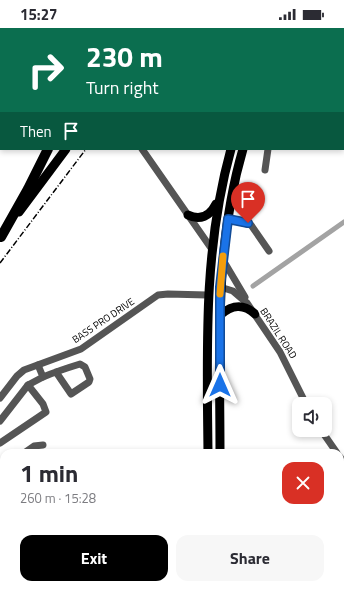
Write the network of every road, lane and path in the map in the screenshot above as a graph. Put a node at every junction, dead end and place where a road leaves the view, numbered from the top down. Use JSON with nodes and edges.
{"nodes":[{"id":1,"x":48,"y":150,"type":"edge"},
{"id":2,"x":65,"y":150,"type":"edge"},
{"id":3,"x":143,"y":150,"type":"edge"},
{"id":4,"x":231,"y":150,"type":"edge"},
{"id":5,"x":243,"y":150,"type":"edge"},
{"id":6,"x":268,"y":150,"type":"edge"},
{"id":7,"x":265,"y":170,"type":"dead end"},
{"id":8,"x":220,"y":195,"type":"junction"},
{"id":9,"x":188,"y":215,"type":"junction"},
{"id":10,"x":228,"y":219,"type":"junction"},
{"id":11,"x":0,"y":238,"type":"edge"},
{"id":12,"x":211,"y":248,"type":"junction"},
{"id":13,"x":269,"y":251,"type":"dead end"},
{"id":14,"x":223,"y":257,"type":"junction"},
{"id":15,"x":210,"y":259,"type":"junction"},
{"id":16,"x":220,"y":287,"type":"junction"},
{"id":17,"x":207,"y":295,"type":"junction"},
{"id":18,"x":247,"y":303,"type":"junction"},
{"id":19,"x":255,"y":314,"type":"junction"},
{"id":20,"x":220,"y":320,"type":"junction"},
{"id":21,"x":38,"y":365,"type":"junction"},
{"id":22,"x":56,"y":372,"type":"junction"},
{"id":23,"x":42,"y":377,"type":"junction"},
{"id":24,"x":28,"y":385,"type":"junction"},
{"id":25,"x":303,"y":397,"type":"edge"},
{"id":26,"x":0,"y":398,"type":"edge"},
{"id":27,"x":0,"y":421,"type":"edge"},
{"id":28,"x":326,"y":437,"type":"edge"},
{"id":29,"x":0,"y":443,"type":"edge"},
{"id":30,"x":43,"y":445,"type":"dead end"},
{"id":31,"x":30,"y":449,"type":"edge"},
{"id":32,"x":208,"y":449,"type":"edge"},
{"id":33,"x":220,"y":449,"type":"edge"},
{"id":34,"x":334,"y":449,"type":"edge"}],
"edges":[{"from":1,"to":11,"type":"highway"},
{"from":2,"to":11,"type":"main road"},
{"from":3,"to":9,"type":"street"},
{"from":4,"to":8,"type":"main road"},
{"from":5,"to":10,"type":"main road"},
{"from":6,"to":7,"type":"street"},
{"from":8,"to":9,"type":"main road"},
{"from":8,"to":12,"type":"main road"},
{"from":9,"to":12,"type":"street"},
{"from":10,"to":13,"type":"street"},
{"from":10,"to":14,"type":"main road"},
{"from":12,"to":15,"type":"main road"},
{"from":14,"to":16,"type":"main road"},
{"from":14,"to":18,"type":"street"},
{"from":15,"to":16,"type":"main road"},
{"from":15,"to":17,"type":"main road"},
{"from":16,"to":18,"type":"street","name":"BRAZIL ROAD"},
{"from":16,"to":20,"type":"main road"},
{"from":17,"to":20,"type":"main road"},
{"from":17,"to":21,"type":"street","name":"BASS PRO DRIVE"},
{"from":17,"to":32,"type":"main road"},
{"from":18,"to":19,"type":"street","name":"BRAZIL ROAD"},
{"from":19,"to":20,"type":"main road"},
{"from":19,"to":25,"type":"street","name":"BRAZIL ROAD"},
{"from":20,"to":33,"type":"main road"},
{"from":21,"to":23,"type":"street"},
{"from":21,"to":26,"type":"street","name":"BASS PRO DRIVE"},
{"from":22,"to":22,"type":"street"},
{"from":22,"to":23,"type":"street"},
{"from":23,"to":24,"type":"street"},
{"from":24,"to":27,"type":"street"},
{"from":24,"to":29,"type":"street"},
{"from":28,"to":34,"type":"street"},
{"from":30,"to":31,"type":"street"}]}
